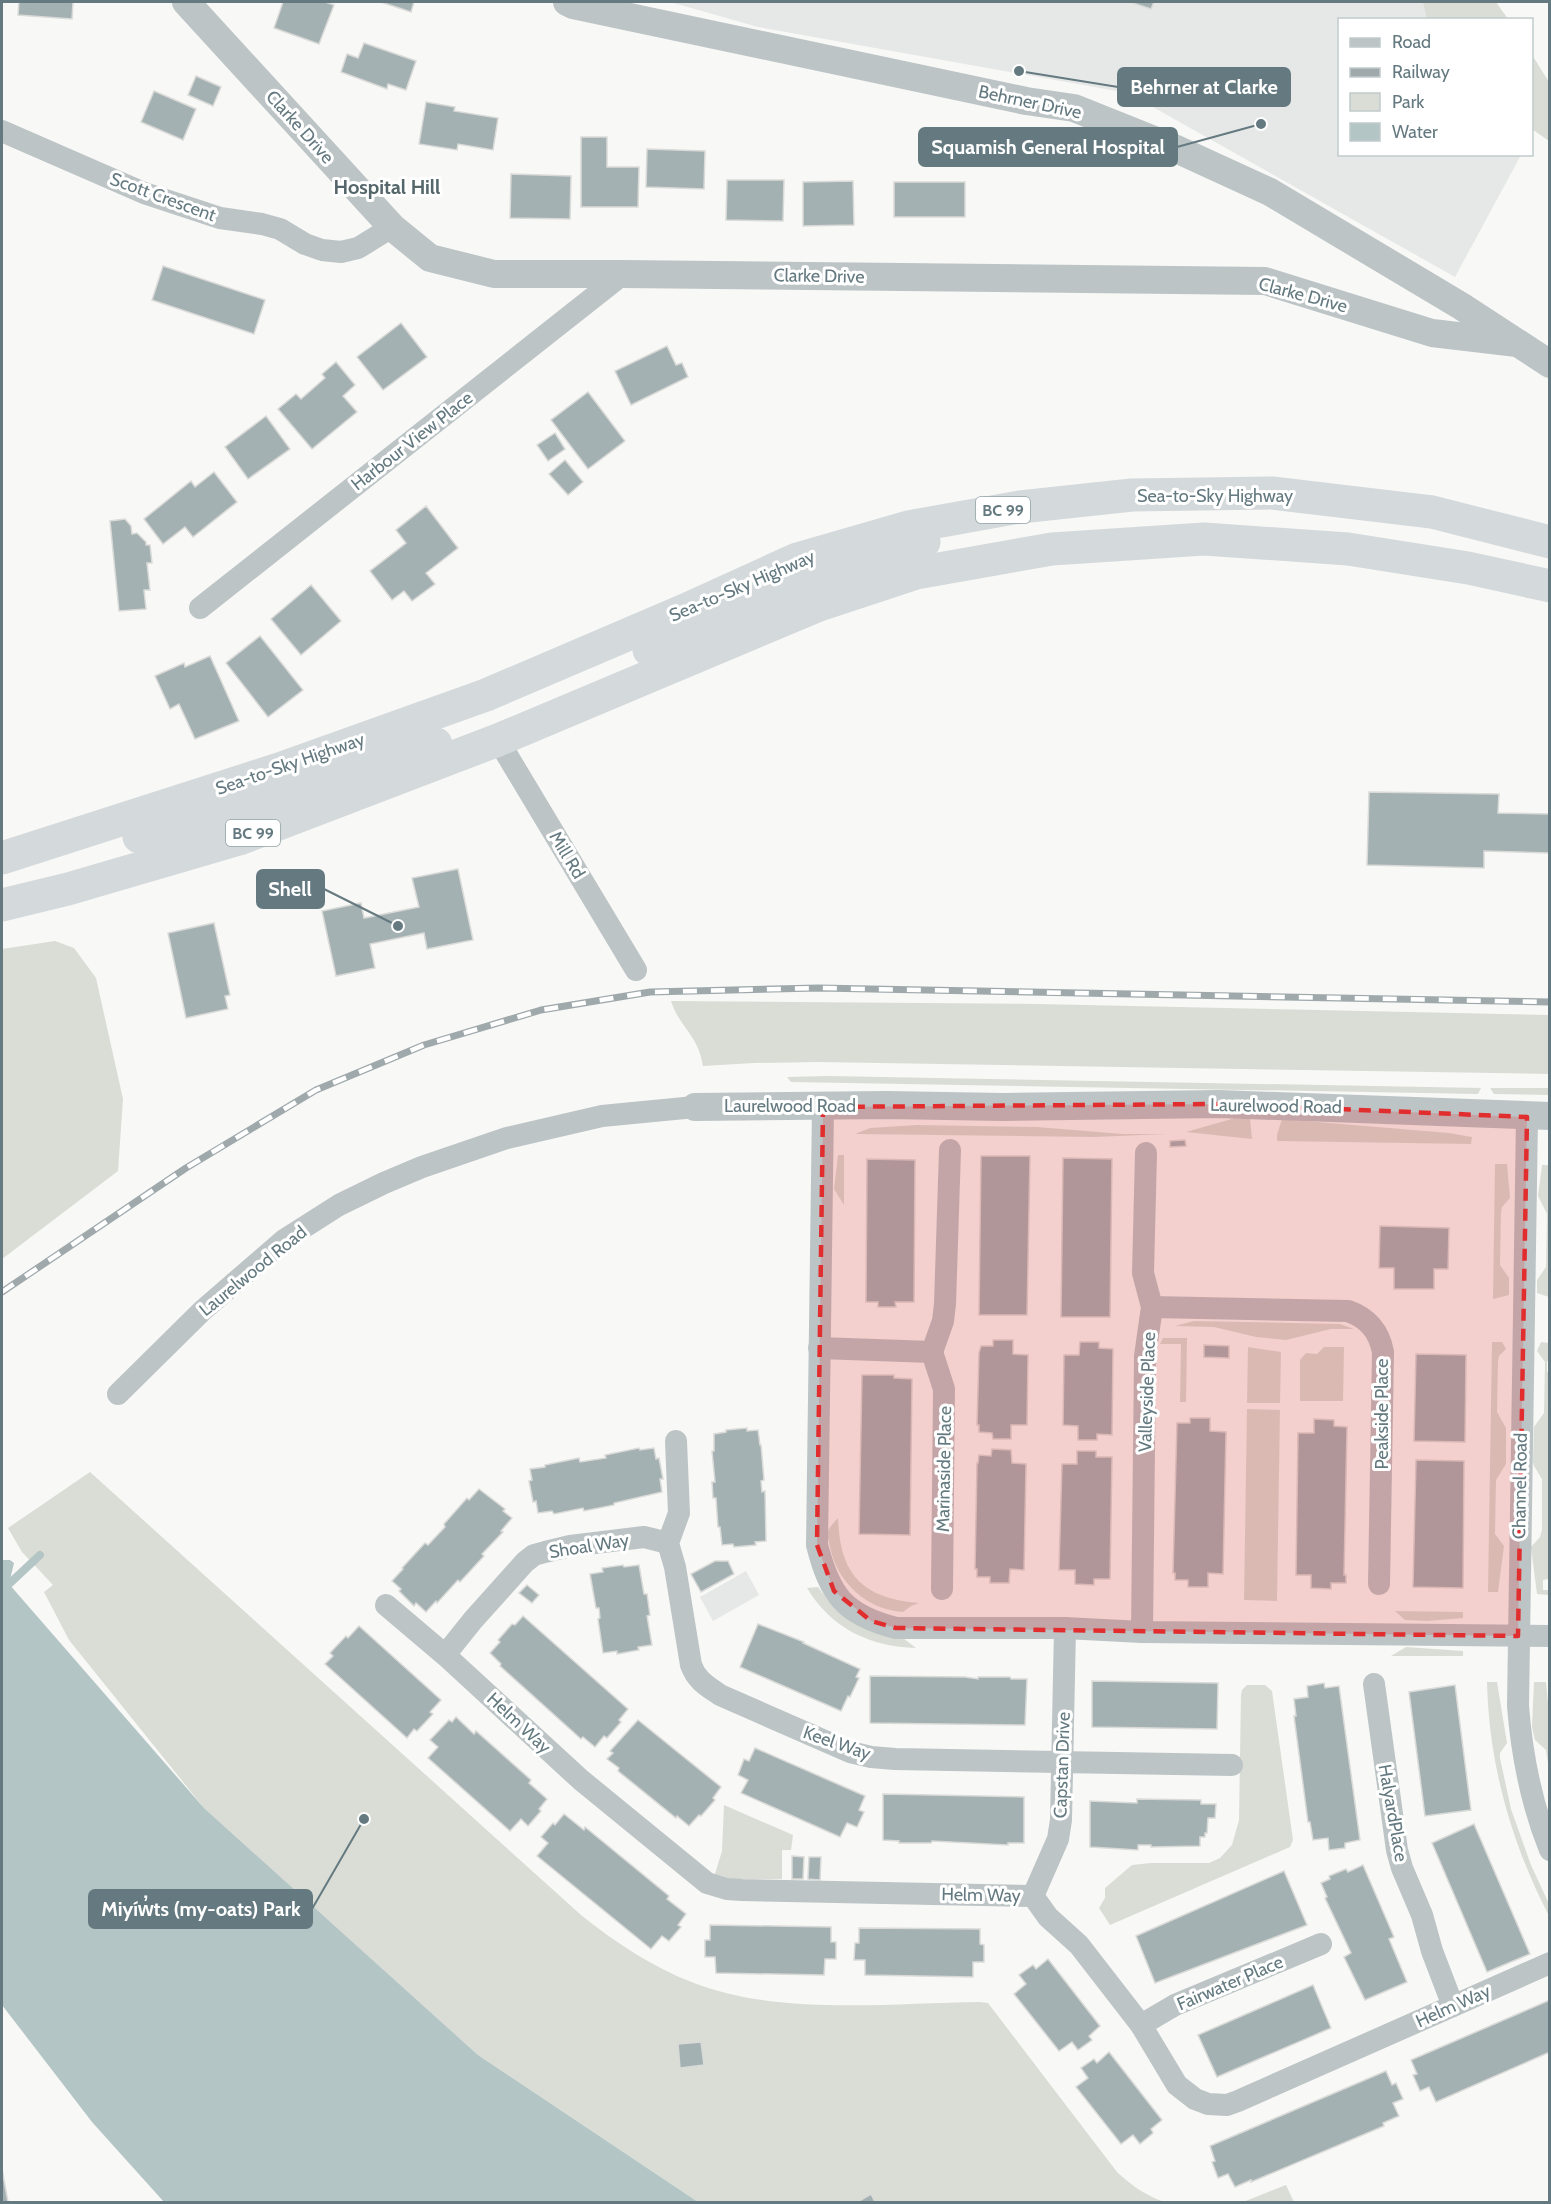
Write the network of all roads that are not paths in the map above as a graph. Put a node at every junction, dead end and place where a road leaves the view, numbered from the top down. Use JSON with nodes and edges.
{"nodes":[{"id":1,"x":186,"y":2,"type":"edge"},
{"id":2,"x":567,"y":2,"type":"edge"},
{"id":3,"x":2,"y":131,"type":"edge"},
{"id":4,"x":392,"y":227,"type":"junction"},
{"id":5,"x":623,"y":274,"type":"junction"},
{"id":6,"x":1517,"y":343,"type":"junction"},
{"id":7,"x":1550,"y":364,"type":"edge"},
{"id":8,"x":980,"y":514,"type":"junction"},
{"id":9,"x":1550,"y":542,"type":"edge"},
{"id":10,"x":1550,"y":586,"type":"edge"},
{"id":11,"x":200,"y":608,"type":"dead end"},
{"id":12,"x":498,"y":740,"type":"junction"},
{"id":13,"x":2,"y":860,"type":"edge"},
{"id":14,"x":2,"y":905,"type":"edge"},
{"id":15,"x":636,"y":970,"type":"dead end"},
{"id":16,"x":694,"y":1107,"type":"joint"},
{"id":17,"x":824,"y":1107,"type":"junction"},
{"id":18,"x":1538,"y":1117,"type":"edge"},
{"id":19,"x":950,"y":1150,"type":"dead end"},
{"id":20,"x":1146,"y":1153,"type":"dead end"},
{"id":21,"x":1152,"y":1307,"type":"junction"},
{"id":22,"x":819,"y":1348,"type":"junction"},
{"id":23,"x":932,"y":1352,"type":"junction"},
{"id":24,"x":118,"y":1394,"type":"dead end"},
{"id":25,"x":676,"y":1441,"type":"dead end"},
{"id":26,"x":668,"y":1543,"type":"junction"},
{"id":27,"x":1379,"y":1584,"type":"dead end"},
{"id":28,"x":942,"y":1589,"type":"dead end"},
{"id":29,"x":386,"y":1605,"type":"dead end"},
{"id":30,"x":1065,"y":1628,"type":"junction"},
{"id":31,"x":1142,"y":1632,"type":"junction"},
{"id":32,"x":1518,"y":1636,"type":"junction"},
{"id":33,"x":1550,"y":1636,"type":"edge"},
{"id":34,"x":445,"y":1655,"type":"junction"},
{"id":35,"x":1374,"y":1684,"type":"dead end"},
{"id":36,"x":1062,"y":1762,"type":"junction"},
{"id":37,"x":1232,"y":1765,"type":"dead end"},
{"id":38,"x":1550,"y":1850,"type":"edge"},
{"id":39,"x":1033,"y":1896,"type":"junction"},
{"id":40,"x":1321,"y":1944,"type":"dead end"},
{"id":41,"x":1550,"y":1963,"type":"edge"},
{"id":42,"x":1453,"y":2006,"type":"junction"},
{"id":43,"x":1141,"y":2025,"type":"junction"}],
"edges":[{"from":1,"to":4,"type":"street","name":"Clarke Drive"},
{"from":2,"to":6,"type":"street","name":"Behrner Drive"},
{"from":3,"to":4,"type":"street","name":"Scott Crescent"},
{"from":4,"to":5,"type":"street","name":"Clarke Drive"},
{"from":5,"to":6,"type":"street","name":"Clarke Drive"},
{"from":5,"to":11,"type":"street","name":"Harbour View Place"},
{"from":6,"to":7,"type":"street","name":"Clarke Drive"},
{"from":8,"to":9,"type":"highway","name":"Sea-to-Sky Highway","number":"BC 99"},
{"from":8,"to":12,"type":"highway"},
{"from":8,"to":13,"type":"highway","name":"Sea-to-Sky Highway","number":"BC 99"},
{"from":10,"to":12,"type":"highway","number":"BC 99"},
{"from":12,"to":13,"type":"highway"},
{"from":12,"to":14,"type":"highway","number":"BC 99"},
{"from":12,"to":15,"type":"street","name":"Mill Rd"},
{"from":16,"to":17,"type":"street","name":"Laurelwood Road"},
{"from":16,"to":24,"type":"street","name":"Laurelwood Road"},
{"from":17,"to":18,"type":"street","name":"Laurelwood Road"},
{"from":17,"to":22,"type":"street"},
{"from":18,"to":32,"type":"street","name":"Channel Road"},
{"from":19,"to":23,"type":"street"},
{"from":20,"to":21,"type":"street","name":"Valleyside Place"},
{"from":21,"to":27,"type":"street","name":"Peakside Place"},
{"from":21,"to":31,"type":"street","name":"Valleyside Place"},
{"from":22,"to":23,"type":"street"},
{"from":22,"to":30,"type":"street"},
{"from":23,"to":28,"type":"street","name":"Marinaside Place"},
{"from":25,"to":26,"type":"street"},
{"from":26,"to":34,"type":"street","name":"Shoal Way"},
{"from":26,"to":36,"type":"street","name":"Keel Way"},
{"from":29,"to":34,"type":"street","name":"Helm Way"},
{"from":30,"to":31,"type":"street"},
{"from":30,"to":36,"type":"street","name":"Capstan Drive"},
{"from":31,"to":32,"type":"street"},
{"from":32,"to":33,"type":"street"},
{"from":32,"to":38,"type":"street","name":"Channel Road"},
{"from":34,"to":39,"type":"street","name":"Helm Way"},
{"from":35,"to":42,"type":"street","name":"HalyardPlace"},
{"from":36,"to":37,"type":"street","name":"Keel Way"},
{"from":36,"to":39,"type":"street","name":"Capstan Drive"},
{"from":39,"to":43,"type":"street","name":"Helm Way"},
{"from":40,"to":43,"type":"street","name":"Fairwater Place"},
{"from":41,"to":42,"type":"street","name":"Helm Way"},
{"from":42,"to":43,"type":"street","name":"Helm Way"}]}
